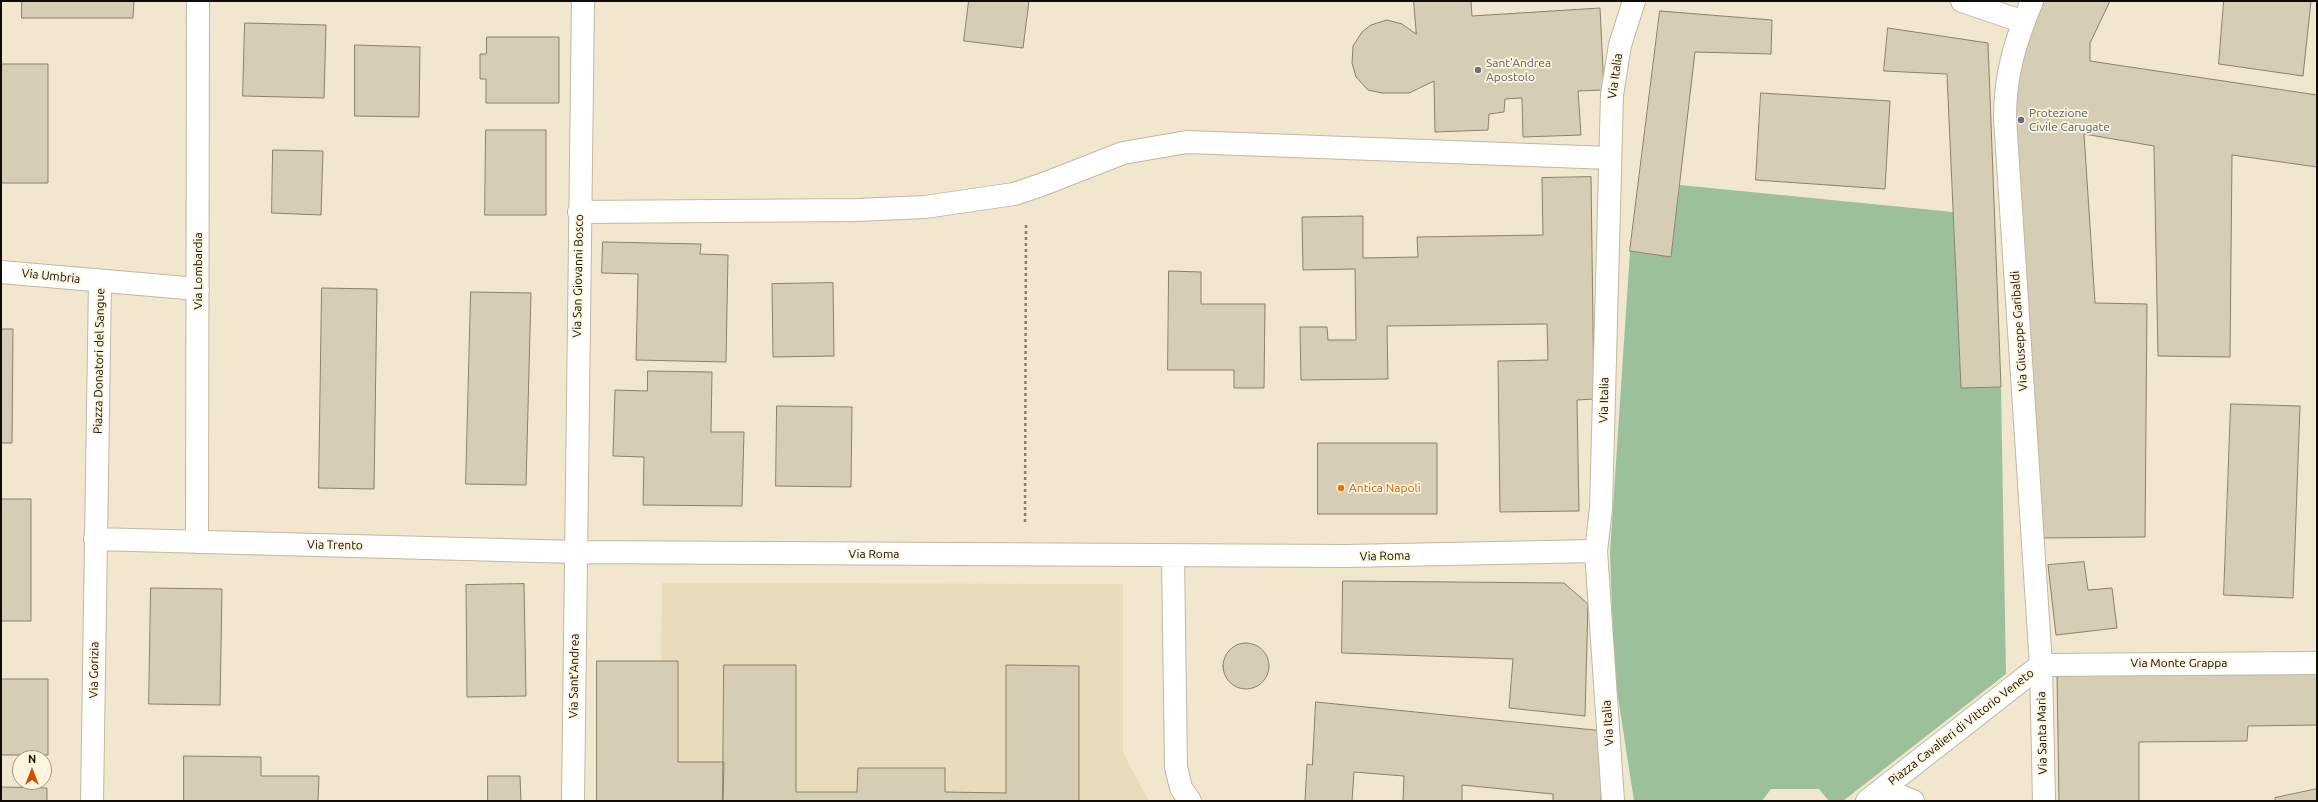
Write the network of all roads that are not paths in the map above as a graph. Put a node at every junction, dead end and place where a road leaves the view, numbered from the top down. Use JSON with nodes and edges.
{"nodes":[{"id":1,"x":198,"y":1,"type":"edge"},
{"id":2,"x":583,"y":1,"type":"edge"},
{"id":3,"x":1634,"y":1,"type":"edge"},
{"id":4,"x":1962,"y":1,"type":"edge"},
{"id":5,"x":2032,"y":1,"type":"edge"},
{"id":6,"x":2024,"y":22,"type":"junction"},
{"id":7,"x":1610,"y":158,"type":"junction"},
{"id":8,"x":579,"y":212,"type":"junction"},
{"id":9,"x":1,"y":272,"type":"edge"},
{"id":10,"x":100,"y":281,"type":"junction"},
{"id":11,"x":198,"y":289,"type":"junction"},
{"id":12,"x":95,"y":539,"type":"junction"},
{"id":13,"x":197,"y":542,"type":"junction"},
{"id":14,"x":1596,"y":551,"type":"junction"},
{"id":15,"x":575,"y":552,"type":"junction"},
{"id":16,"x":1173,"y":556,"type":"junction"},
{"id":17,"x":2317,"y":663,"type":"edge"},
{"id":18,"x":2040,"y":664,"type":"junction"},
{"id":19,"x":1874,"y":795,"type":"edge"},
{"id":20,"x":92,"y":801,"type":"edge"},
{"id":21,"x":573,"y":801,"type":"edge"},
{"id":22,"x":1190,"y":801,"type":"edge"},
{"id":23,"x":1613,"y":801,"type":"edge"},
{"id":24,"x":1914,"y":801,"type":"edge"},
{"id":25,"x":2044,"y":801,"type":"edge"}],
"edges":[{"from":1,"to":11,"type":"street","name":"Via Lombardia"},
{"from":2,"to":8,"type":"street","name":"Via San Giovanni Bosco"},
{"from":3,"to":7,"type":"street","name":"Via Italia"},
{"from":4,"to":6,"type":"street"},
{"from":5,"to":6,"type":"street","name":"Via Giuseppe Garibaldi"},
{"from":6,"to":18,"type":"street","name":"Via Giuseppe Garibaldi"},
{"from":7,"to":8,"type":"street"},
{"from":7,"to":14,"type":"street","name":"Via Italia"},
{"from":8,"to":15,"type":"street","name":"Via San Giovanni Bosco"},
{"from":9,"to":10,"type":"street","name":"Via Umbria"},
{"from":10,"to":11,"type":"street","name":"Piazza Donatori del Sangue"},
{"from":10,"to":12,"type":"street","name":"Piazza Donatori del Sangue"},
{"from":11,"to":13,"type":"street","name":"Via Lombardia"},
{"from":12,"to":13,"type":"street","name":"Via Trento"},
{"from":12,"to":20,"type":"street","name":"Via Gorizia"},
{"from":13,"to":15,"type":"street","name":"Via Trento"},
{"from":14,"to":16,"type":"street","name":"Via Roma"},
{"from":14,"to":23,"type":"street","name":"Via Italia"},
{"from":15,"to":16,"type":"street","name":"Via Roma"},
{"from":15,"to":21,"type":"street","name":"Via Sant'Andrea"},
{"from":16,"to":22,"type":"street"},
{"from":17,"to":18,"type":"street","name":"Via Monte Grappa"},
{"from":18,"to":19,"type":"street","name":"Piazza Cavalieri di Vittorio Veneto"},
{"from":18,"to":25,"type":"street","name":"Via Santa Maria"},
{"from":19,"to":24,"type":"street","name":"Piazza Cavalieri di Vittorio Veneto"}]}
